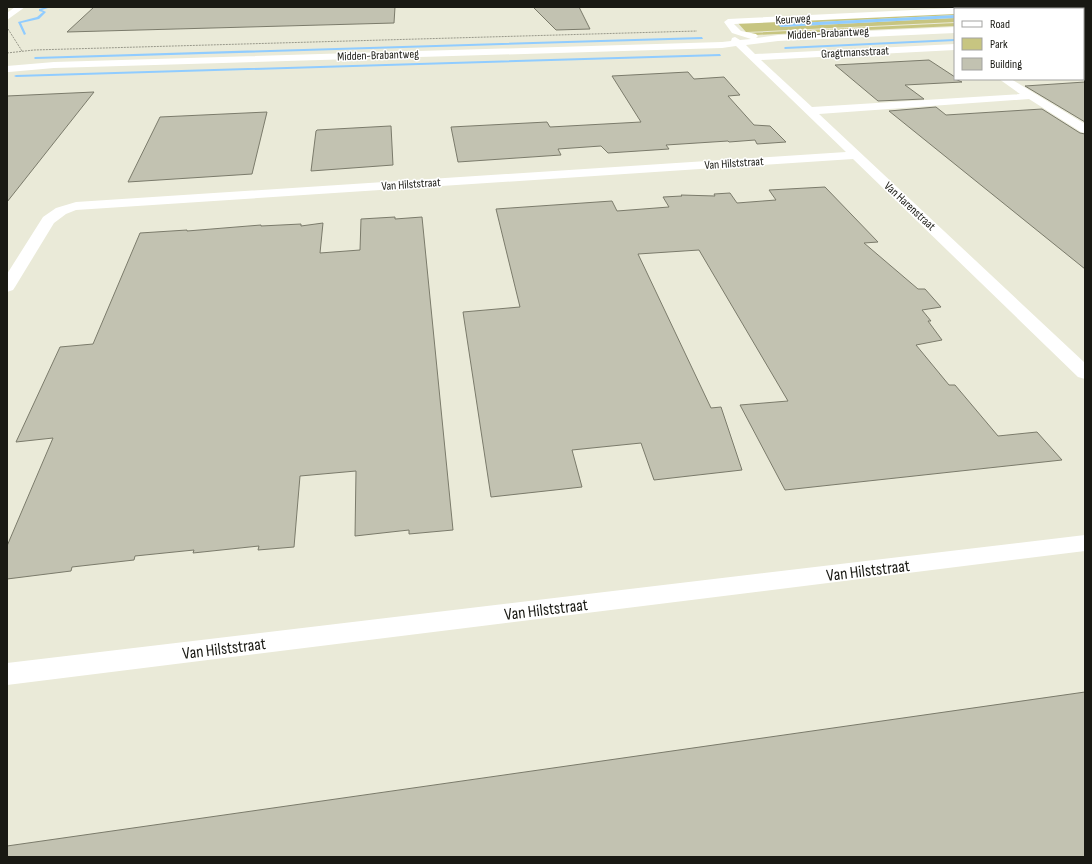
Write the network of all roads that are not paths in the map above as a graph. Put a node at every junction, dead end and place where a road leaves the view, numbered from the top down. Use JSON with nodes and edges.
{"nodes":[{"id":1,"x":21,"y":7,"type":"edge"},
{"id":2,"x":1050,"y":7,"type":"edge"},
{"id":3,"x":1028,"y":8,"type":"edge"},
{"id":4,"x":954,"y":11,"type":"edge"},
{"id":5,"x":7,"y":17,"type":"edge"},
{"id":6,"x":954,"y":26,"type":"edge"},
{"id":7,"x":954,"y":30,"type":"edge"},
{"id":8,"x":764,"y":36,"type":"junction"},
{"id":9,"x":737,"y":42,"type":"junction"},
{"id":10,"x":954,"y":48,"type":"edge"},
{"id":11,"x":754,"y":57,"type":"junction"},
{"id":12,"x":54,"y":65,"type":"junction"},
{"id":13,"x":8,"y":70,"type":"edge"},
{"id":14,"x":1006,"y":80,"type":"edge"},
{"id":15,"x":1032,"y":96,"type":"junction"},
{"id":16,"x":810,"y":111,"type":"junction"},
{"id":17,"x":1085,"y":129,"type":"edge"},
{"id":18,"x":856,"y":155,"type":"junction"},
{"id":19,"x":7,"y":287,"type":"edge"},
{"id":20,"x":1085,"y":373,"type":"edge"},
{"id":21,"x":1085,"y":543,"type":"edge"},
{"id":22,"x":7,"y":674,"type":"edge"}],
"edges":[{"from":1,"to":5,"type":"street"},
{"from":2,"to":3,"type":"street"},
{"from":4,"to":8,"type":"street","name":"Keurweg"},
{"from":6,"to":8,"type":"street","name":"Midden-Brabantweg"},
{"from":7,"to":9,"type":"street","name":"Midden-Brabantweg"},
{"from":8,"to":9,"type":"street","name":"Midden-Brabantweg"},
{"from":9,"to":11,"type":"street","name":"Van Harenstraat"},
{"from":9,"to":12,"type":"street","name":"Midden-Brabantweg"},
{"from":10,"to":11,"type":"street","name":"Gragtmansstraat"},
{"from":11,"to":16,"type":"street","name":"Van Harenstraat"},
{"from":12,"to":13,"type":"street","name":"Midden-Brabantweg"},
{"from":12,"to":13,"type":"street","name":"Midden-Brabantweg"},
{"from":14,"to":15,"type":"street"},
{"from":15,"to":16,"type":"street"},
{"from":15,"to":17,"type":"street"},
{"from":16,"to":18,"type":"street","name":"Van Harenstraat"},
{"from":18,"to":19,"type":"street","name":"Van Hilststraat"},
{"from":18,"to":20,"type":"street","name":"Van Harenstraat"},
{"from":21,"to":22,"type":"street","name":"Van Hilststraat"}]}
